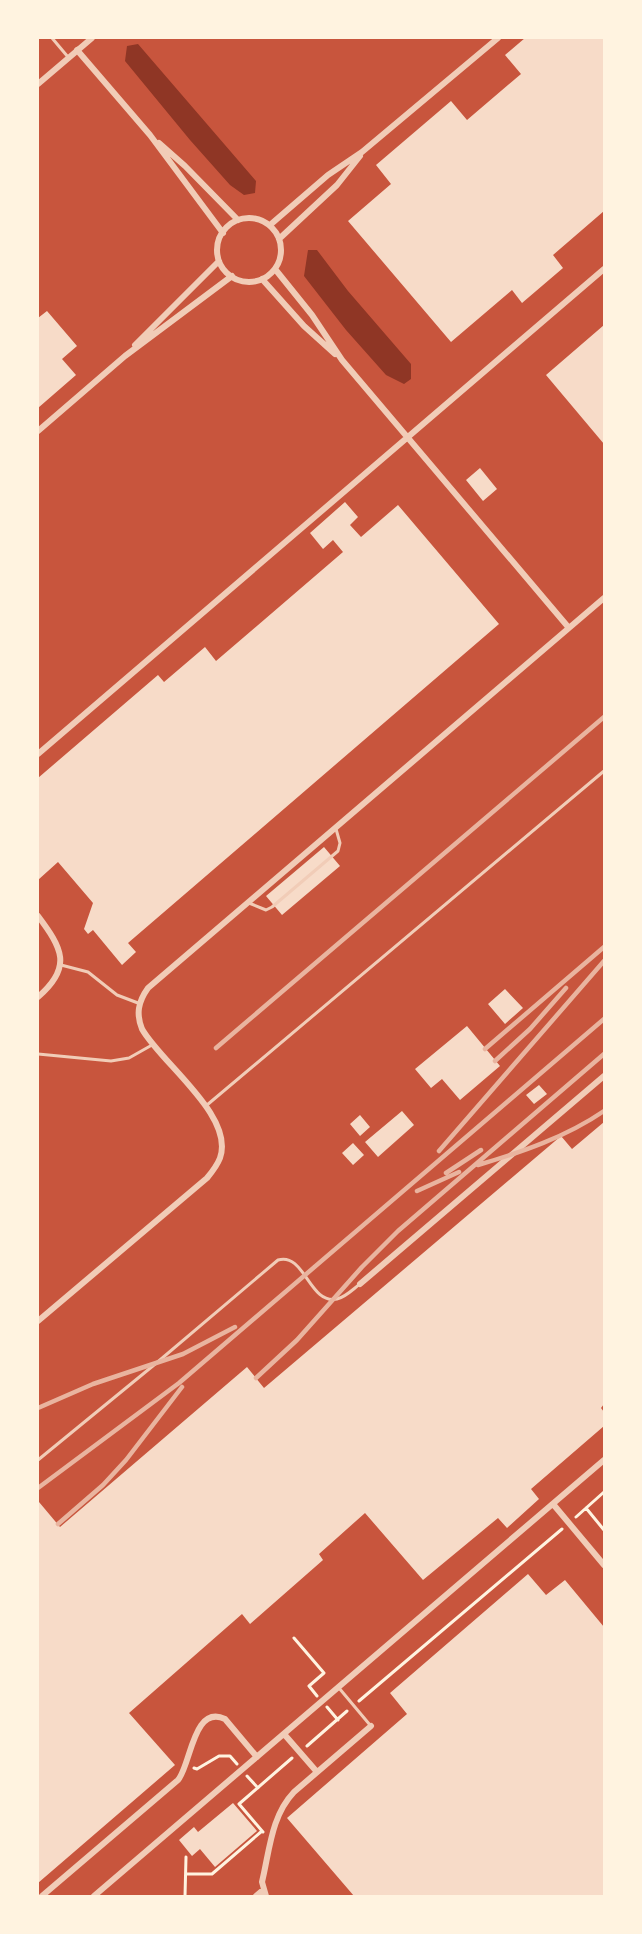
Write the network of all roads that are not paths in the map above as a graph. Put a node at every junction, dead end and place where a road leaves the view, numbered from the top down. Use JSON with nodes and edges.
{"nodes":[{"id":1,"x":52,"y":38,"type":"edge"},
{"id":2,"x":92,"y":38,"type":"edge"},
{"id":3,"x":498,"y":38,"type":"edge"},
{"id":4,"x":77,"y":50,"type":"junction"},
{"id":5,"x":69,"y":57,"type":"junction"},
{"id":6,"x":38,"y":84,"type":"edge"},
{"id":7,"x":150,"y":135,"type":"junction"},
{"id":8,"x":362,"y":152,"type":"junction"},
{"id":9,"x":238,"y":220,"type":"junction"},
{"id":10,"x":270,"y":225,"type":"junction"},
{"id":11,"x":223,"y":233,"type":"junction"},
{"id":12,"x":279,"y":239,"type":"junction"},
{"id":13,"x":219,"y":261,"type":"junction"},
{"id":14,"x":275,"y":269,"type":"junction"},
{"id":15,"x":604,"y":269,"type":"edge"},
{"id":16,"x":232,"y":276,"type":"junction"},
{"id":17,"x":262,"y":279,"type":"junction"},
{"id":18,"x":125,"y":356,"type":"junction"},
{"id":19,"x":342,"y":360,"type":"junction"},
{"id":20,"x":38,"y":431,"type":"edge"},
{"id":21,"x":407,"y":439,"type":"junction"},
{"id":22,"x":604,"y":598,"type":"edge"},
{"id":23,"x":569,"y":628,"type":"junction"},
{"id":24,"x":38,"y":754,"type":"edge"},
{"id":25,"x":604,"y":771,"type":"edge"},
{"id":26,"x":336,"y":827,"type":"junction"},
{"id":27,"x":247,"y":902,"type":"junction"},
{"id":28,"x":38,"y":916,"type":"edge"},
{"id":29,"x":61,"y":965,"type":"junction"},
{"id":30,"x":38,"y":997,"type":"edge"},
{"id":31,"x":139,"y":1004,"type":"junction"},
{"id":32,"x":153,"y":1044,"type":"junction"},
{"id":33,"x":38,"y":1054,"type":"edge"},
{"id":34,"x":604,"y":1076,"type":"edge"},
{"id":35,"x":206,"y":1107,"type":"junction"},
{"id":36,"x":360,"y":1284,"type":"joint"},
{"id":37,"x":38,"y":1321,"type":"edge"},
{"id":38,"x":38,"y":1460,"type":"edge"},
{"id":39,"x":604,"y":1461,"type":"edge"},
{"id":40,"x":553,"y":1504,"type":"junction"},
{"id":41,"x":604,"y":1565,"type":"edge"},
{"id":42,"x":339,"y":1688,"type":"junction"},
{"id":43,"x":371,"y":1726,"type":"joint"},
{"id":44,"x":284,"y":1734,"type":"junction"},
{"id":45,"x":257,"y":1757,"type":"junction"},
{"id":46,"x":317,"y":1772,"type":"junction"},
{"id":47,"x":265,"y":1893,"type":"edge"},
{"id":48,"x":42,"y":1896,"type":"edge"},
{"id":49,"x":94,"y":1896,"type":"edge"},
{"id":50,"x":256,"y":1896,"type":"edge"}],
"edges":[{"from":1,"to":5,"type":"lane"},
{"from":2,"to":4,"type":"street"},
{"from":3,"to":8,"type":"street"},
{"from":4,"to":5,"type":"street"},
{"from":4,"to":7,"type":"street"},
{"from":5,"to":6,"type":"street"},
{"from":7,"to":9,"type":"street"},
{"from":7,"to":11,"type":"street"},
{"from":8,"to":10,"type":"street"},
{"from":8,"to":12,"type":"street"},
{"from":9,"to":10,"type":"street"},
{"from":9,"to":11,"type":"street"},
{"from":10,"to":12,"type":"street"},
{"from":11,"to":13,"type":"street"},
{"from":12,"to":14,"type":"street"},
{"from":13,"to":16,"type":"street"},
{"from":13,"to":18,"type":"street"},
{"from":14,"to":17,"type":"street"},
{"from":14,"to":19,"type":"street"},
{"from":15,"to":21,"type":"street"},
{"from":16,"to":17,"type":"street"},
{"from":16,"to":18,"type":"street"},
{"from":17,"to":19,"type":"street"},
{"from":18,"to":20,"type":"street"},
{"from":19,"to":21,"type":"street"},
{"from":21,"to":23,"type":"street"},
{"from":21,"to":24,"type":"street"},
{"from":22,"to":23,"type":"street"},
{"from":23,"to":26,"type":"street"},
{"from":25,"to":35,"type":"lane"},
{"from":26,"to":27,"type":"street"},
{"from":26,"to":27,"type":"lane"},
{"from":27,"to":31,"type":"street"},
{"from":28,"to":29,"type":"street"},
{"from":29,"to":30,"type":"street"},
{"from":29,"to":31,"type":"lane"},
{"from":31,"to":32,"type":"street"},
{"from":32,"to":33,"type":"lane"},
{"from":32,"to":35,"type":"street"},
{"from":34,"to":36,"type":"street"},
{"from":35,"to":37,"type":"street"},
{"from":36,"to":38,"type":"lane"},
{"from":39,"to":40,"type":"street"},
{"from":40,"to":41,"type":"street"},
{"from":40,"to":42,"type":"street"},
{"from":42,"to":43,"type":"lane"},
{"from":42,"to":44,"type":"street"},
{"from":43,"to":46,"type":"street"},
{"from":44,"to":45,"type":"street"},
{"from":44,"to":46,"type":"street"},
{"from":45,"to":48,"type":"street"},
{"from":45,"to":49,"type":"street"},
{"from":46,"to":47,"type":"street"},
{"from":47,"to":50,"type":"street"}]}
